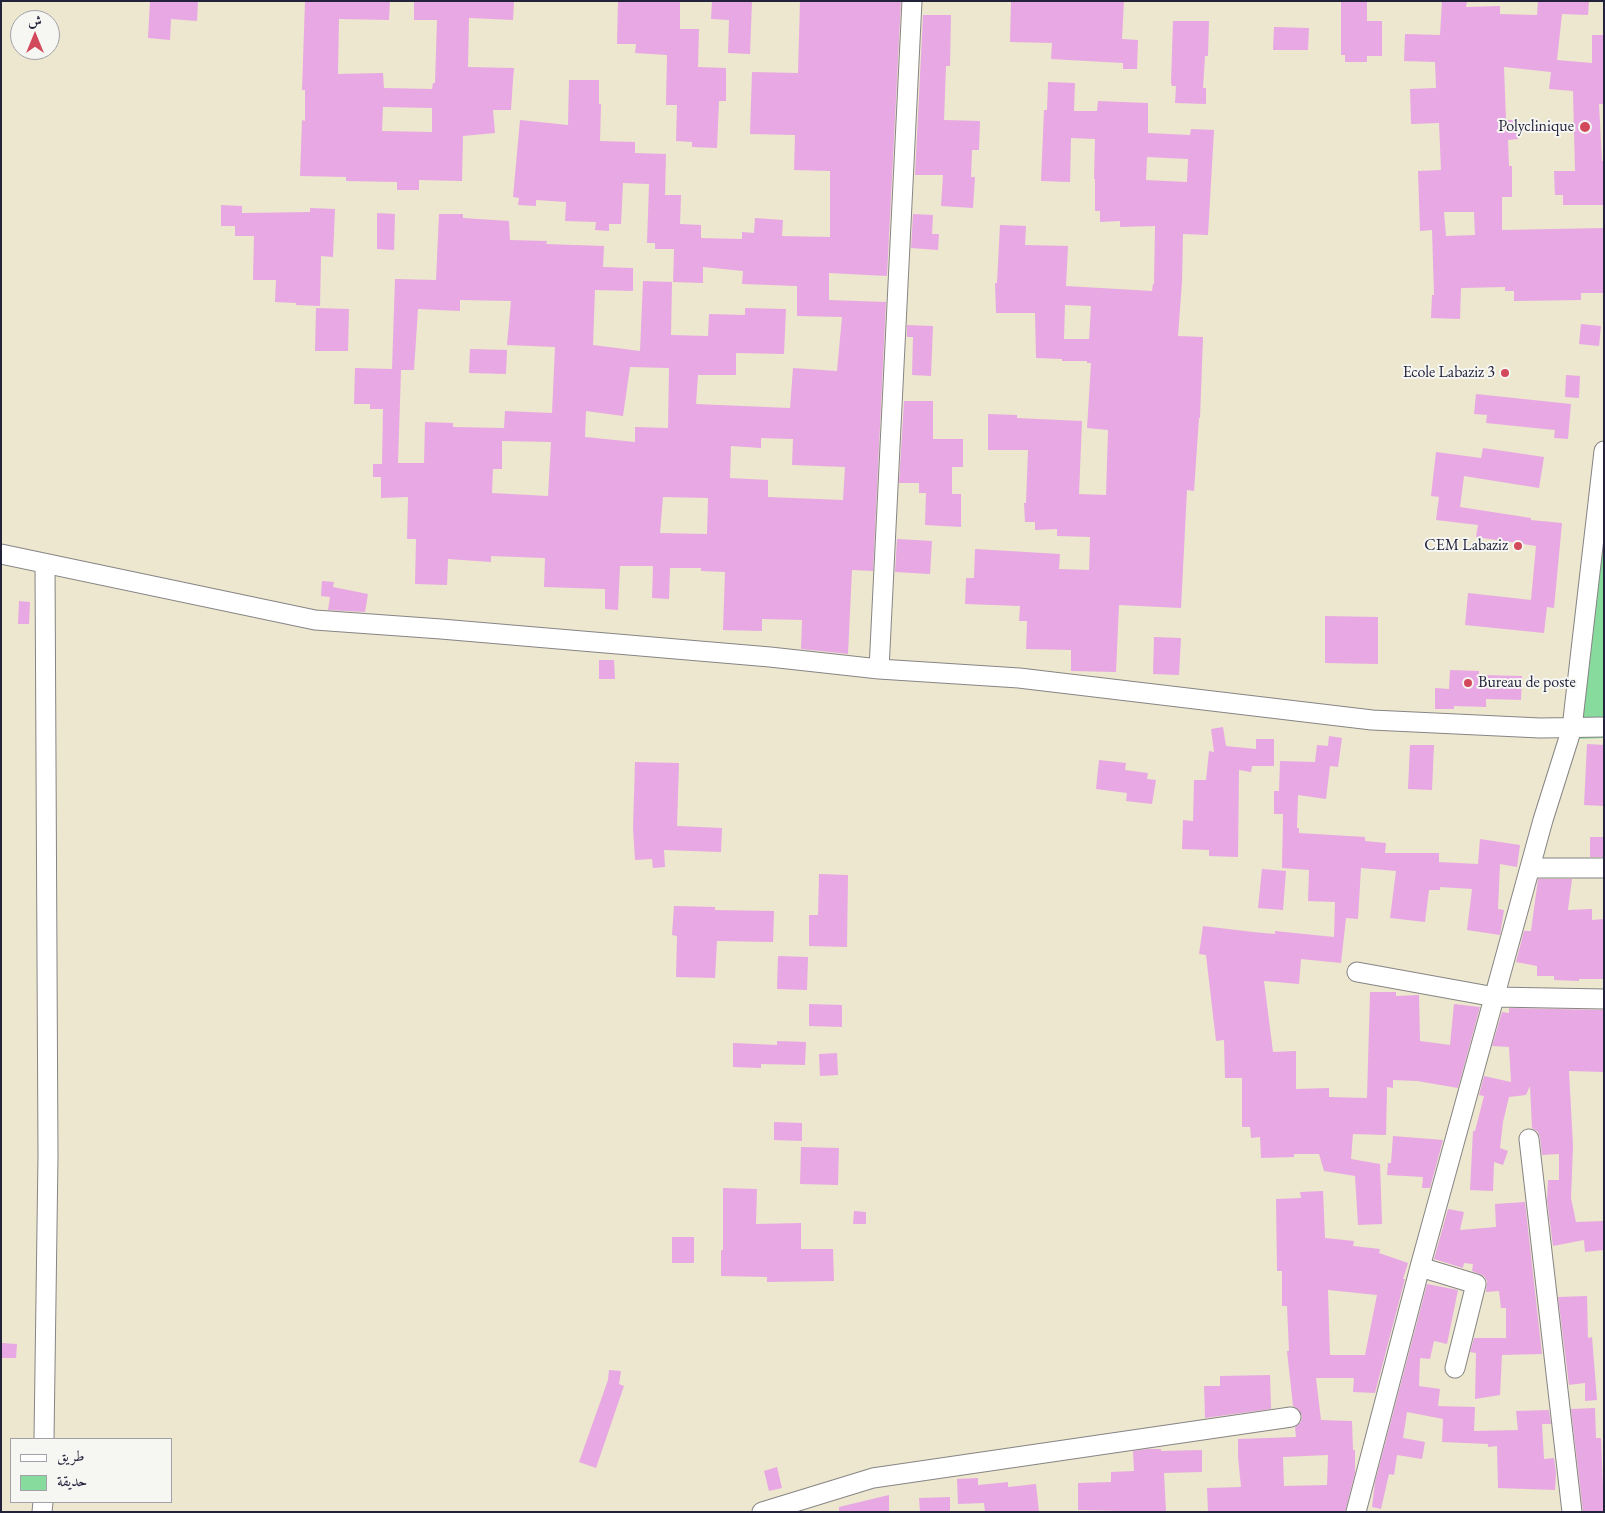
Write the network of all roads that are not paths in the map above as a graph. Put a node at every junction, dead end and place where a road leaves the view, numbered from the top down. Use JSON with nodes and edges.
{"nodes":[{"id":1,"x":912,"y":1,"type":"edge"},
{"id":2,"x":1604,"y":451,"type":"edge"},
{"id":3,"x":1,"y":554,"type":"edge"},
{"id":4,"x":45,"y":564,"type":"junction"},
{"id":5,"x":879,"y":669,"type":"junction"},
{"id":6,"x":1604,"y":727,"type":"edge"},
{"id":7,"x":1572,"y":728,"type":"junction"},
{"id":8,"x":1530,"y":868,"type":"junction"},
{"id":9,"x":1604,"y":868,"type":"edge"},
{"id":10,"x":1357,"y":972,"type":"dead end"},
{"id":11,"x":1495,"y":997,"type":"junction"},
{"id":12,"x":1604,"y":999,"type":"edge"},
{"id":13,"x":1529,"y":1139,"type":"dead end"},
{"id":14,"x":1420,"y":1267,"type":"junction"},
{"id":15,"x":1455,"y":1368,"type":"dead end"},
{"id":16,"x":1291,"y":1417,"type":"dead end"},
{"id":17,"x":44,"y":1438,"type":"edge"},
{"id":18,"x":762,"y":1512,"type":"edge"},
{"id":19,"x":1356,"y":1512,"type":"edge"},
{"id":20,"x":1572,"y":1512,"type":"edge"}],
"edges":[{"from":1,"to":5,"type":"street"},
{"from":2,"to":7,"type":"street"},
{"from":3,"to":4,"type":"street"},
{"from":4,"to":5,"type":"street"},
{"from":4,"to":17,"type":"street"},
{"from":5,"to":7,"type":"street"},
{"from":6,"to":7,"type":"street"},
{"from":7,"to":8,"type":"street"},
{"from":8,"to":9,"type":"street"},
{"from":8,"to":11,"type":"street"},
{"from":10,"to":11,"type":"street"},
{"from":11,"to":12,"type":"street"},
{"from":11,"to":14,"type":"street"},
{"from":13,"to":20,"type":"street"},
{"from":14,"to":15,"type":"street"},
{"from":14,"to":19,"type":"street"},
{"from":16,"to":18,"type":"street"}]}
